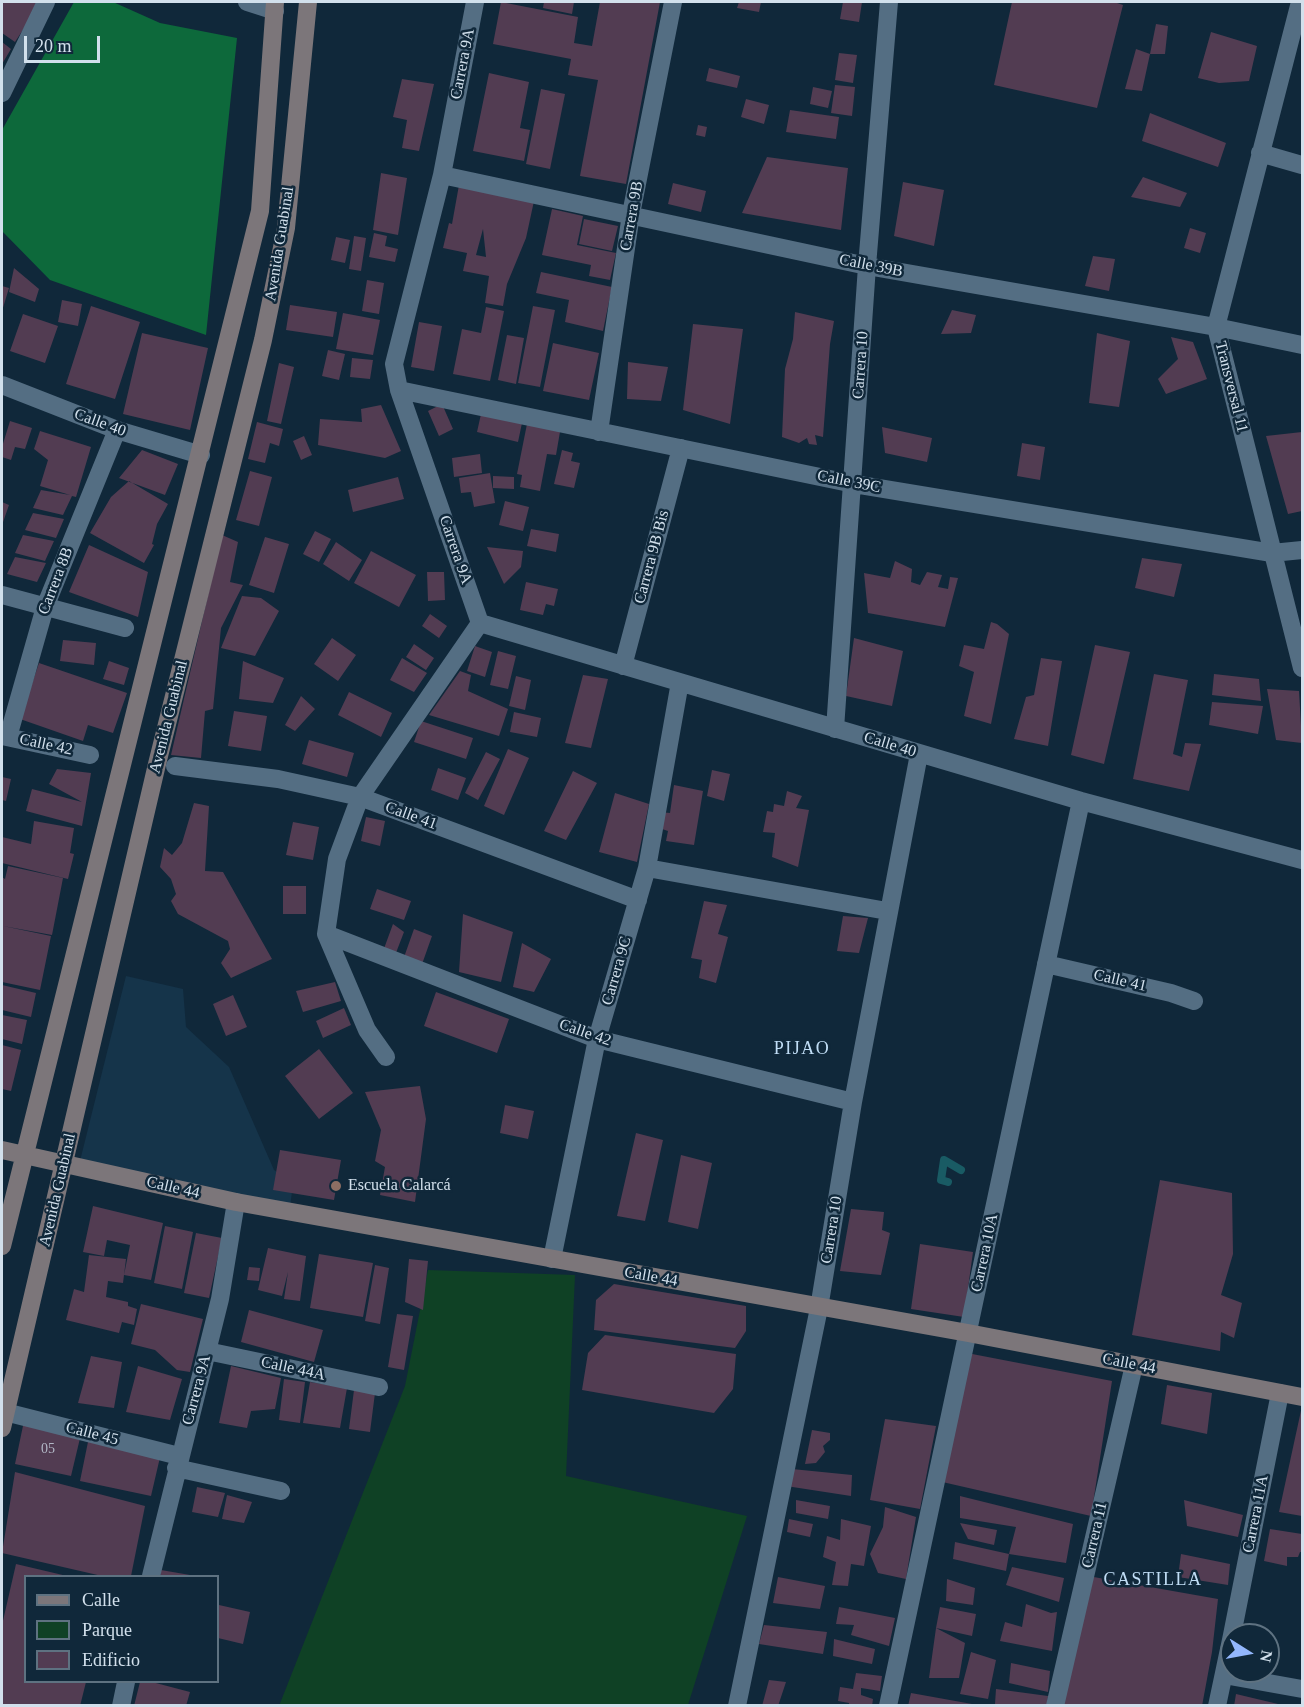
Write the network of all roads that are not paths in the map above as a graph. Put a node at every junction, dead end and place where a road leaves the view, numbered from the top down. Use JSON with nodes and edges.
{"nodes":[{"id":1,"x":46,"y":2,"type":"edge"},
{"id":2,"x":247,"y":2,"type":"edge"},
{"id":3,"x":308,"y":2,"type":"edge"},
{"id":4,"x":475,"y":2,"type":"edge"},
{"id":5,"x":673,"y":2,"type":"edge"},
{"id":6,"x":889,"y":2,"type":"edge"},
{"id":7,"x":1300,"y":2,"type":"edge"},
{"id":8,"x":275,"y":6,"type":"edge"},
{"id":9,"x":2,"y":93,"type":"edge"},
{"id":10,"x":1260,"y":153,"type":"junction"},
{"id":11,"x":1302,"y":165,"type":"edge"},
{"id":12,"x":441,"y":175,"type":"junction"},
{"id":13,"x":632,"y":214,"type":"junction"},
{"id":14,"x":867,"y":266,"type":"junction"},
{"id":15,"x":1216,"y":327,"type":"junction"},
{"id":16,"x":1302,"y":345,"type":"edge"},
{"id":17,"x":2,"y":385,"type":"edge"},
{"id":18,"x":399,"y":390,"type":"junction"},
{"id":19,"x":117,"y":430,"type":"junction"},
{"id":20,"x":599,"y":432,"type":"junction"},
{"id":21,"x":681,"y":448,"type":"junction"},
{"id":22,"x":201,"y":455,"type":"junction"},
{"id":23,"x":854,"y":484,"type":"junction"},
{"id":24,"x":1302,"y":550,"type":"edge"},
{"id":25,"x":1272,"y":553,"type":"junction"},
{"id":26,"x":2,"y":595,"type":"edge"},
{"id":27,"x":45,"y":606,"type":"junction"},
{"id":28,"x":480,"y":623,"type":"junction"},
{"id":29,"x":125,"y":628,"type":"dead end"},
{"id":30,"x":623,"y":666,"type":"junction"},
{"id":31,"x":1302,"y":668,"type":"edge"},
{"id":32,"x":680,"y":682,"type":"junction"},
{"id":33,"x":835,"y":729,"type":"junction"},
{"id":34,"x":5,"y":736,"type":"edge"},
{"id":35,"x":919,"y":754,"type":"junction"},
{"id":36,"x":90,"y":755,"type":"dead end"},
{"id":37,"x":175,"y":766,"type":"dead end"},
{"id":38,"x":360,"y":797,"type":"junction"},
{"id":39,"x":1081,"y":801,"type":"junction"},
{"id":40,"x":1302,"y":860,"type":"edge"},
{"id":41,"x":646,"y":868,"type":"junction"},
{"id":42,"x":638,"y":900,"type":"junction"},
{"id":43,"x":887,"y":911,"type":"junction"},
{"id":44,"x":326,"y":934,"type":"junction"},
{"id":45,"x":1046,"y":964,"type":"junction"},
{"id":46,"x":1194,"y":1001,"type":"dead end"},
{"id":47,"x":597,"y":1039,"type":"junction"},
{"id":48,"x":386,"y":1057,"type":"dead end"},
{"id":49,"x":853,"y":1102,"type":"junction"},
{"id":50,"x":2,"y":1150,"type":"edge"},
{"id":51,"x":24,"y":1154,"type":"junction"},
{"id":52,"x":64,"y":1163,"type":"junction"},
{"id":53,"x":236,"y":1203,"type":"junction"},
{"id":54,"x":2,"y":1246,"type":"edge"},
{"id":55,"x":552,"y":1259,"type":"junction"},
{"id":56,"x":819,"y":1308,"type":"junction"},
{"id":57,"x":968,"y":1333,"type":"junction"},
{"id":58,"x":207,"y":1351,"type":"junction"},
{"id":59,"x":1134,"y":1365,"type":"junction"},
{"id":60,"x":379,"y":1387,"type":"dead end"},
{"id":61,"x":1280,"y":1393,"type":"junction"},
{"id":62,"x":1302,"y":1397,"type":"edge"},
{"id":63,"x":3,"y":1420,"type":"edge"},
{"id":64,"x":178,"y":1462,"type":"junction"},
{"id":65,"x":281,"y":1491,"type":"dead end"},
{"id":66,"x":151,"y":1575,"type":"edge"},
{"id":67,"x":1234,"y":1623,"type":"edge"},
{"id":68,"x":126,"y":1683,"type":"edge"},
{"id":69,"x":1222,"y":1683,"type":"edge"},
{"id":70,"x":1269,"y":1683,"type":"edge"},
{"id":71,"x":1302,"y":1689,"type":"edge"},
{"id":72,"x":121,"y":1706,"type":"edge"},
{"id":73,"x":737,"y":1706,"type":"edge"},
{"id":74,"x":888,"y":1706,"type":"edge"},
{"id":75,"x":1055,"y":1706,"type":"edge"},
{"id":76,"x":1217,"y":1706,"type":"edge"}],
"edges":[{"from":1,"to":9,"type":"street"},
{"from":2,"to":8,"type":"street"},
{"from":3,"to":52,"type":"main road","name":"Avenida Guabinal"},
{"from":4,"to":12,"type":"street","name":"Carrera 9A"},
{"from":5,"to":13,"type":"street","name":"Carrera 9B"},
{"from":6,"to":14,"type":"street","name":"Carrera 10"},
{"from":7,"to":10,"type":"street","name":"Transversal 11"},
{"from":8,"to":22,"type":"main road","name":"Avenida Guabinal"},
{"from":10,"to":11,"type":"street"},
{"from":10,"to":15,"type":"street","name":"Transversal 11"},
{"from":12,"to":13,"type":"street","name":"Calle 39B"},
{"from":12,"to":18,"type":"street","name":"Carrera 9A"},
{"from":13,"to":14,"type":"street","name":"Calle 39B"},
{"from":13,"to":20,"type":"street","name":"Carrera 9B"},
{"from":14,"to":15,"type":"street","name":"Calle 39B"},
{"from":14,"to":23,"type":"street","name":"Carrera 10"},
{"from":15,"to":16,"type":"street","name":"Calle 39B"},
{"from":15,"to":25,"type":"street","name":"Transversal 11"},
{"from":17,"to":19,"type":"street","name":"Calle 40"},
{"from":18,"to":20,"type":"street","name":"Calle 39C"},
{"from":18,"to":28,"type":"street","name":"Carrera 9A"},
{"from":19,"to":22,"type":"street","name":"Calle 40"},
{"from":19,"to":27,"type":"street","name":"Carrera 8B"},
{"from":20,"to":21,"type":"street","name":"Calle 39C"},
{"from":21,"to":23,"type":"street","name":"Calle 39C"},
{"from":21,"to":30,"type":"street","name":"Carrera 9B Bis"},
{"from":22,"to":51,"type":"main road","name":"Avenida Guabinal"},
{"from":23,"to":25,"type":"street","name":"Calle 39C"},
{"from":23,"to":33,"type":"street","name":"Carrera 10"},
{"from":24,"to":25,"type":"street","name":"Calle 39C"},
{"from":25,"to":31,"type":"street","name":"Transversal 11"},
{"from":26,"to":27,"type":"street"},
{"from":27,"to":29,"type":"street"},
{"from":27,"to":34,"type":"street","name":"Carrera 8B"},
{"from":28,"to":30,"type":"street","name":"Calle 40"},
{"from":28,"to":38,"type":"street"},
{"from":30,"to":32,"type":"street","name":"Calle 40"},
{"from":32,"to":33,"type":"street","name":"Calle 40"},
{"from":32,"to":41,"type":"street","name":"Carrera 9C"},
{"from":33,"to":35,"type":"street","name":"Calle 40"},
{"from":34,"to":36,"type":"street","name":"Calle 42"},
{"from":35,"to":39,"type":"street","name":"Calle 40"},
{"from":35,"to":43,"type":"street","name":"Carrera 10"},
{"from":37,"to":38,"type":"street","name":"Calle 41"},
{"from":38,"to":42,"type":"street","name":"Calle 41"},
{"from":38,"to":44,"type":"street"},
{"from":39,"to":40,"type":"street","name":"Calle 40"},
{"from":39,"to":45,"type":"street","name":"Carrera 10A"},
{"from":41,"to":42,"type":"street","name":"Carrera 9C"},
{"from":41,"to":43,"type":"street"},
{"from":42,"to":47,"type":"street","name":"Carrera 9C"},
{"from":43,"to":49,"type":"street","name":"Carrera 10"},
{"from":44,"to":47,"type":"street","name":"Calle 42"},
{"from":44,"to":48,"type":"street"},
{"from":45,"to":46,"type":"street","name":"Calle 41"},
{"from":45,"to":57,"type":"street","name":"Carrera 10A"},
{"from":47,"to":49,"type":"street","name":"Calle 42"},
{"from":47,"to":55,"type":"street","name":"Carrera 9C"},
{"from":49,"to":56,"type":"street","name":"Carrera 10"},
{"from":50,"to":51,"type":"main road","name":"Calle 44"},
{"from":51,"to":52,"type":"main road","name":"Calle 44"},
{"from":51,"to":54,"type":"main road","name":"Avenida Guabinal"},
{"from":52,"to":53,"type":"main road","name":"Calle 44"},
{"from":52,"to":63,"type":"main road","name":"Avenida Guabinal"},
{"from":53,"to":55,"type":"main road","name":"Calle 44"},
{"from":53,"to":58,"type":"street","name":"Carrera 9A"},
{"from":55,"to":56,"type":"main road","name":"Calle 44"},
{"from":56,"to":57,"type":"main road","name":"Calle 44"},
{"from":56,"to":73,"type":"street","name":"Carrera 10"},
{"from":57,"to":59,"type":"main road","name":"Calle 44"},
{"from":57,"to":74,"type":"street","name":"Carrera 10A"},
{"from":58,"to":60,"type":"street","name":"Calle 44A"},
{"from":58,"to":64,"type":"street","name":"Carrera 9A"},
{"from":59,"to":61,"type":"main road","name":"Calle 44"},
{"from":59,"to":75,"type":"street","name":"Carrera 11"},
{"from":61,"to":62,"type":"main road","name":"Calle 44"},
{"from":61,"to":67,"type":"street","name":"Carrera 11A"},
{"from":63,"to":64,"type":"street","name":"Calle 45"},
{"from":64,"to":65,"type":"street","name":"Calle 45"},
{"from":64,"to":66,"type":"street","name":"Carrera 9A"},
{"from":68,"to":72,"type":"street"},
{"from":69,"to":76,"type":"street","name":"Carrera 11A"},
{"from":70,"to":71,"type":"street"}]}
